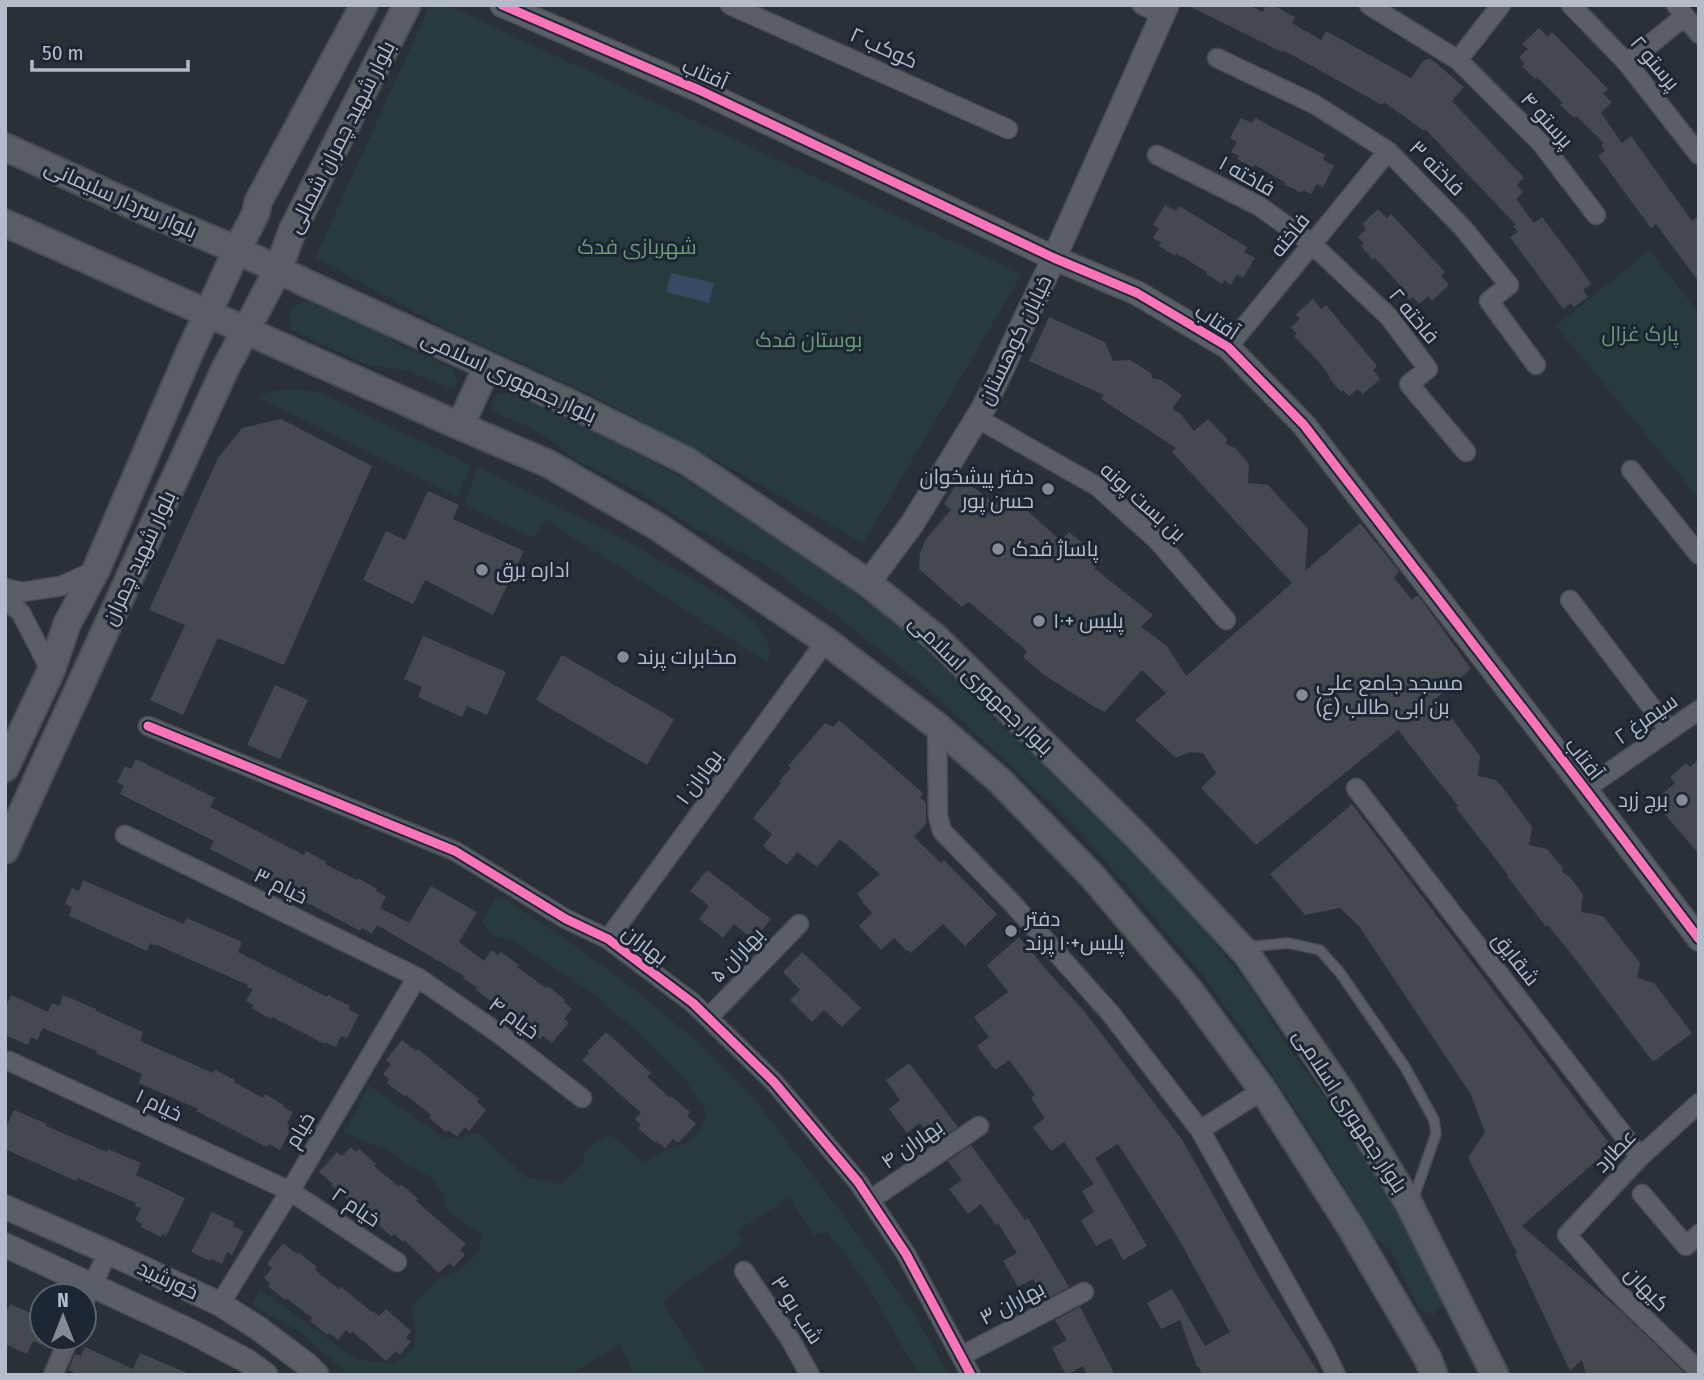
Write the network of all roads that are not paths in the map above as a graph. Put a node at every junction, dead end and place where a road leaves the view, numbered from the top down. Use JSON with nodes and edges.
{"nodes":[{"id":1,"x":364,"y":5,"type":"edge"},
{"id":2,"x":407,"y":5,"type":"edge"},
{"id":3,"x":502,"y":5,"type":"edge"},
{"id":4,"x":1142,"y":5,"type":"edge"},
{"id":5,"x":1369,"y":5,"type":"edge"},
{"id":6,"x":1501,"y":5,"type":"edge"},
{"id":7,"x":1571,"y":5,"type":"edge"},
{"id":8,"x":738,"y":7,"type":"edge"},
{"id":9,"x":1165,"y":10,"type":"edge"},
{"id":10,"x":1680,"y":11,"type":"edge"},
{"id":11,"x":1699,"y":34,"type":"edge"},
{"id":12,"x":1217,"y":58,"type":"dead end"},
{"id":13,"x":1458,"y":60,"type":"junction"},
{"id":14,"x":1627,"y":63,"type":"junction"},
{"id":15,"x":1008,"y":129,"type":"dead end"},
{"id":16,"x":12,"y":149,"type":"edge"},
{"id":17,"x":1388,"y":151,"type":"junction"},
{"id":18,"x":1157,"y":155,"type":"dead end"},
{"id":19,"x":1699,"y":155,"type":"edge"},
{"id":20,"x":1596,"y":215,"type":"dead end"},
{"id":21,"x":5,"y":223,"type":"edge"},
{"id":22,"x":1312,"y":244,"type":"junction"},
{"id":23,"x":237,"y":250,"type":"junction"},
{"id":24,"x":1054,"y":258,"type":"junction"},
{"id":25,"x":278,"y":270,"type":"junction"},
{"id":26,"x":209,"y":313,"type":"junction"},
{"id":27,"x":247,"y":330,"type":"junction"},
{"id":28,"x":1228,"y":347,"type":"junction"},
{"id":29,"x":1536,"y":365,"type":"dead end"},
{"id":30,"x":487,"y":367,"type":"junction"},
{"id":31,"x":977,"y":418,"type":"junction"},
{"id":32,"x":460,"y":426,"type":"junction"},
{"id":33,"x":1466,"y":452,"type":"dead end"},
{"id":34,"x":1631,"y":470,"type":"dead end"},
{"id":35,"x":1699,"y":555,"type":"edge"},
{"id":36,"x":96,"y":570,"type":"junction"},
{"id":37,"x":868,"y":583,"type":"junction"},
{"id":38,"x":5,"y":588,"type":"edge"},
{"id":39,"x":5,"y":598,"type":"edge"},
{"id":40,"x":1570,"y":600,"type":"dead end"},
{"id":41,"x":1226,"y":620,"type":"dead end"},
{"id":42,"x":826,"y":642,"type":"junction"},
{"id":43,"x":51,"y":671,"type":"junction"},
{"id":44,"x":1699,"y":710,"type":"edge"},
{"id":45,"x":148,"y":726,"type":"dead end"},
{"id":46,"x":937,"y":726,"type":"junction"},
{"id":47,"x":1669,"y":730,"type":"junction"},
{"id":48,"x":5,"y":768,"type":"edge"},
{"id":49,"x":1356,"y":788,"type":"dead end"},
{"id":50,"x":1585,"y":789,"type":"junction"},
{"id":51,"x":125,"y":835,"type":"dead end"},
{"id":52,"x":5,"y":850,"type":"edge"},
{"id":53,"x":799,"y":924,"type":"dead end"},
{"id":54,"x":608,"y":939,"type":"junction"},
{"id":55,"x":1699,"y":939,"type":"edge"},
{"id":56,"x":1240,"y":947,"type":"junction"},
{"id":57,"x":416,"y":977,"type":"junction"},
{"id":58,"x":708,"y":1018,"type":"junction"},
{"id":59,"x":9,"y":1061,"type":"dead end"},
{"id":60,"x":1263,"y":1090,"type":"junction"},
{"id":61,"x":582,"y":1098,"type":"dead end"},
{"id":62,"x":1699,"y":1102,"type":"edge"},
{"id":63,"x":979,"y":1126,"type":"dead end"},
{"id":64,"x":1200,"y":1130,"type":"junction"},
{"id":65,"x":1640,"y":1157,"type":"junction"},
{"id":66,"x":290,"y":1191,"type":"junction"},
{"id":67,"x":1642,"y":1194,"type":"dead end"},
{"id":68,"x":870,"y":1200,"type":"junction"},
{"id":69,"x":1408,"y":1202,"type":"junction"},
{"id":70,"x":5,"y":1207,"type":"edge"},
{"id":71,"x":1699,"y":1234,"type":"edge"},
{"id":72,"x":1567,"y":1235,"type":"joint"},
{"id":73,"x":5,"y":1245,"type":"edge"},
{"id":74,"x":108,"y":1252,"type":"junction"},
{"id":75,"x":397,"y":1262,"type":"dead end"},
{"id":76,"x":744,"y":1271,"type":"dead end"},
{"id":77,"x":68,"y":1282,"type":"edge"},
{"id":78,"x":94,"y":1282,"type":"edge"},
{"id":79,"x":1084,"y":1292,"type":"dead end"},
{"id":80,"x":98,"y":1298,"type":"edge"},
{"id":81,"x":220,"y":1304,"type":"junction"},
{"id":82,"x":63,"y":1352,"type":"edge"},
{"id":83,"x":961,"y":1356,"type":"junction"},
{"id":84,"x":1699,"y":1371,"type":"edge"},
{"id":85,"x":53,"y":1375,"type":"edge"},
{"id":86,"x":266,"y":1375,"type":"edge"},
{"id":87,"x":317,"y":1375,"type":"edge"},
{"id":88,"x":810,"y":1375,"type":"edge"},
{"id":89,"x":971,"y":1375,"type":"edge"},
{"id":90,"x":1336,"y":1375,"type":"edge"},
{"id":91,"x":1434,"y":1375,"type":"edge"},
{"id":92,"x":1495,"y":1375,"type":"edge"}],
"edges":[{"from":1,"to":23,"type":"main road","name":"بلوار شهید چمران شمالی"},
{"from":2,"to":25,"type":"main road","name":"بلوار شهید چمران شمالی"},
{"from":3,"to":24,"type":"street","name":"آفتاب"},
{"from":4,"to":9,"type":"street"},
{"from":5,"to":13,"type":"street","name":"پرستو ۴"},
{"from":6,"to":13,"type":"street"},
{"from":7,"to":14,"type":"street","name":"پرستو ۲"},
{"from":8,"to":15,"type":"street","name":"کوکب ۲"},
{"from":9,"to":24,"type":"street","name":"خیابان کوهستان"},
{"from":10,"to":11,"type":"street"},
{"from":10,"to":14,"type":"street"},
{"from":12,"to":17,"type":"street","name":"فاخته ۳"},
{"from":13,"to":20,"type":"street","name":"پرستو ۴"},
{"from":14,"to":19,"type":"street","name":"پرستو ۲"},
{"from":16,"to":23,"type":"main road","name":"بلوار سردار سلیمانی"},
{"from":17,"to":22,"type":"street","name":"فاخته"},
{"from":17,"to":29,"type":"street","name":"فاخته ۳"},
{"from":18,"to":22,"type":"street","name":"فاخته ۱"},
{"from":21,"to":26,"type":"main road"},
{"from":22,"to":28,"type":"street","name":"فاخته"},
{"from":22,"to":33,"type":"street","name":"فاخته ۲"},
{"from":23,"to":25,"type":"main road","name":"بلوار جمهوری اسلامی"},
{"from":23,"to":26,"type":"main road","name":"بلوار شهید چمران"},
{"from":24,"to":28,"type":"street","name":"آفتاب"},
{"from":24,"to":31,"type":"street","name":"خیابان کوهستان"},
{"from":25,"to":27,"type":"main road","name":"بلوار شهید چمران"},
{"from":25,"to":30,"type":"main road","name":"بلوار جمهوری اسلامی"},
{"from":26,"to":27,"type":"main road"},
{"from":26,"to":36,"type":"main road","name":"بلوار شهید چمران"},
{"from":27,"to":32,"type":"main road"},
{"from":27,"to":52,"type":"main road","name":"بلوار شهید چمران"},
{"from":28,"to":50,"type":"street","name":"آفتاب"},
{"from":30,"to":32,"type":"main road"},
{"from":30,"to":37,"type":"main road","name":"بلوار جمهوری اسلامی"},
{"from":31,"to":37,"type":"street","name":"خیابان کوهستان"},
{"from":31,"to":41,"type":"street","name":"بن بست پونه"},
{"from":32,"to":42,"type":"main road"},
{"from":34,"to":35,"type":"street"},
{"from":36,"to":38,"type":"street"},
{"from":36,"to":43,"type":"main road","name":"بلوار شهید چمران"},
{"from":37,"to":56,"type":"main road","name":"بلوار جمهوری اسلامی"},
{"from":39,"to":43,"type":"street"},
{"from":40,"to":47,"type":"street"},
{"from":42,"to":46,"type":"main road"},
{"from":42,"to":54,"type":"street","name":"بهاران ۱"},
{"from":43,"to":48,"type":"main road","name":"بلوار شهید چمران"},
{"from":44,"to":47,"type":"street","name":"سیمرغ ۲"},
{"from":45,"to":54,"type":"street","name":"بهاران"},
{"from":46,"to":60,"type":"main road"},
{"from":46,"to":64,"type":"street"},
{"from":47,"to":50,"type":"street","name":"سیمرغ ۲"},
{"from":49,"to":65,"type":"street","name":"شقایق"},
{"from":50,"to":55,"type":"street","name":"آفتاب"},
{"from":51,"to":57,"type":"street","name":"خیام ۳"},
{"from":53,"to":58,"type":"street","name":"بهاران ۵"},
{"from":54,"to":58,"type":"street","name":"بهاران"},
{"from":56,"to":69,"type":"main road","name":"بلوار جمهوری اسلامی"},
{"from":56,"to":69,"type":"lane"},
{"from":57,"to":61,"type":"street","name":"خیام ۴"},
{"from":57,"to":66,"type":"street","name":"خیام"},
{"from":58,"to":68,"type":"street","name":"بهاران"},
{"from":59,"to":66,"type":"street","name":"خیام ۱"},
{"from":60,"to":64,"type":"street"},
{"from":60,"to":91,"type":"main road"},
{"from":62,"to":65,"type":"street","name":"عطارد"},
{"from":63,"to":68,"type":"street","name":"بهاران ۴"},
{"from":64,"to":90,"type":"street"},
{"from":65,"to":72,"type":"street","name":"عطارد"},
{"from":66,"to":75,"type":"street","name":"خیام ۲"},
{"from":66,"to":81,"type":"street","name":"خیام"},
{"from":67,"to":71,"type":"street"},
{"from":68,"to":83,"type":"street","name":"بهاران"},
{"from":69,"to":92,"type":"main road","name":"بلوار جمهوری اسلامی"},
{"from":70,"to":74,"type":"street","name":"خورشید"},
{"from":72,"to":84,"type":"street","name":"کیهان"},
{"from":73,"to":77,"type":"street","name":"خورشید"},
{"from":74,"to":78,"type":"street"},
{"from":74,"to":81,"type":"street","name":"خورشید"},
{"from":76,"to":88,"type":"street","name":"شب بو ۳"},
{"from":79,"to":83,"type":"street","name":"بهاران ۳"},
{"from":80,"to":86,"type":"street","name":"خورشید"},
{"from":81,"to":87,"type":"street","name":"خورشید"},
{"from":82,"to":85,"type":"street"},
{"from":83,"to":89,"type":"street","name":"بهاران"}]}
